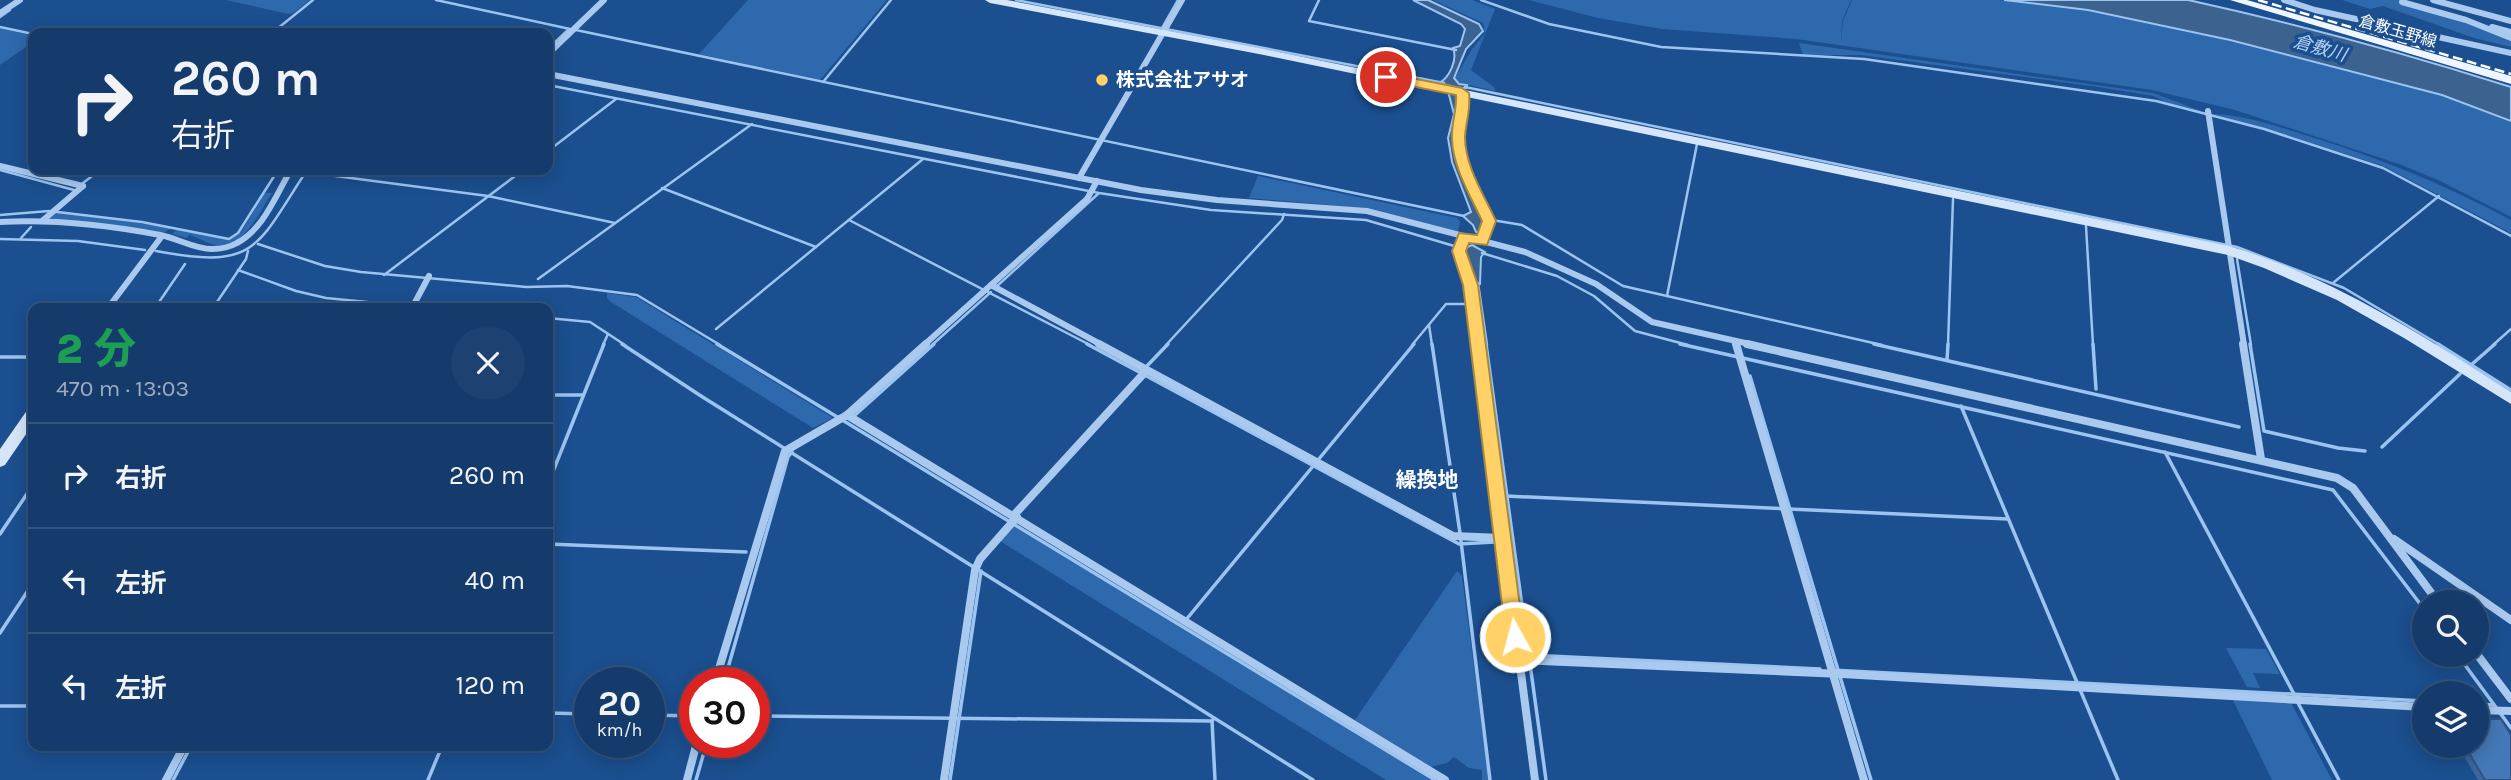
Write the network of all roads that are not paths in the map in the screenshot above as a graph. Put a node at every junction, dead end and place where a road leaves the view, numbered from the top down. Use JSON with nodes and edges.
{"nodes":[{"id":1,"x":20,"y":0,"type":"edge"},
{"id":2,"x":604,"y":0,"type":"edge"},
{"id":3,"x":990,"y":0,"type":"edge"},
{"id":4,"x":1182,"y":0,"type":"edge"},
{"id":5,"x":2235,"y":0,"type":"edge"},
{"id":6,"x":2284,"y":0,"type":"edge"},
{"id":7,"x":2433,"y":0,"type":"edge"},
{"id":8,"x":2468,"y":0,"type":"edge"},
{"id":9,"x":2402,"y":2,"type":"edge"},
{"id":10,"x":2467,"y":9,"type":"junction"},
{"id":11,"x":0,"y":13,"type":"edge"},
{"id":12,"x":2466,"y":20,"type":"junction"},
{"id":13,"x":2511,"y":21,"type":"edge"},
{"id":14,"x":1165,"y":31,"type":"junction"},
{"id":15,"x":2511,"y":32,"type":"edge"},
{"id":16,"x":2511,"y":38,"type":"edge"},
{"id":17,"x":553,"y":49,"type":"edge"},
{"id":18,"x":2511,"y":52,"type":"edge"},
{"id":19,"x":553,"y":75,"type":"edge"},
{"id":20,"x":2511,"y":80,"type":"edge"},
{"id":21,"x":1457,"y":91,"type":"junction"},
{"id":22,"x":2208,"y":114,"type":"dead end"},
{"id":23,"x":0,"y":166,"type":"edge"},
{"id":24,"x":28,"y":173,"type":"edge"},
{"id":25,"x":37,"y":175,"type":"edge"},
{"id":26,"x":287,"y":175,"type":"edge"},
{"id":27,"x":1079,"y":178,"type":"junction"},
{"id":28,"x":1097,"y":181,"type":"junction"},
{"id":29,"x":42,"y":221,"type":"junction"},
{"id":30,"x":0,"y":222,"type":"edge"},
{"id":31,"x":162,"y":236,"type":"junction"},
{"id":32,"x":1482,"y":241,"type":"junction"},
{"id":33,"x":1461,"y":244,"type":"junction"},
{"id":34,"x":2228,"y":246,"type":"junction"},
{"id":35,"x":428,"y":278,"type":"dead end"},
{"id":36,"x":991,"y":288,"type":"junction"},
{"id":37,"x":112,"y":303,"type":"edge"},
{"id":38,"x":415,"y":303,"type":"edge"},
{"id":39,"x":1736,"y":341,"type":"junction"},
{"id":40,"x":1144,"y":371,"type":"junction"},
{"id":41,"x":2511,"y":399,"type":"edge"},
{"id":42,"x":846,"y":418,"type":"junction"},
{"id":43,"x":28,"y":420,"type":"edge"},
{"id":44,"x":2261,"y":458,"type":"junction"},
{"id":45,"x":0,"y":461,"type":"edge"},
{"id":46,"x":1014,"y":519,"type":"junction"},
{"id":47,"x":2389,"y":536,"type":"junction"},
{"id":48,"x":1503,"y":541,"type":"junction"},
{"id":49,"x":2429,"y":590,"type":"edge"},
{"id":50,"x":2511,"y":620,"type":"edge"},
{"id":51,"x":1526,"y":660,"type":"junction"},
{"id":52,"x":720,"y":667,"type":"edge"},
{"id":53,"x":2487,"y":667,"type":"edge"},
{"id":54,"x":1835,"y":672,"type":"junction"},
{"id":55,"x":2511,"y":699,"type":"edge"},
{"id":56,"x":2412,"y":706,"type":"edge"},
{"id":57,"x":181,"y":751,"type":"edge"},
{"id":58,"x":693,"y":758,"type":"edge"},
{"id":59,"x":166,"y":780,"type":"edge"},
{"id":60,"x":687,"y":780,"type":"edge"},
{"id":61,"x":944,"y":780,"type":"edge"},
{"id":62,"x":1445,"y":780,"type":"edge"},
{"id":63,"x":1535,"y":780,"type":"edge"},
{"id":64,"x":1864,"y":780,"type":"edge"}],
"edges":[{"from":1,"to":11,"type":"street"},
{"from":2,"to":17,"type":"street"},
{"from":3,"to":14,"type":"street"},
{"from":4,"to":14,"type":"street"},
{"from":5,"to":20,"type":"main road","name":"倉敷玉野線"},
{"from":6,"to":18,"type":"street"},
{"from":7,"to":10,"type":"street"},
{"from":8,"to":10,"type":"street"},
{"from":9,"to":12,"type":"street"},
{"from":10,"to":12,"type":"street"},
{"from":10,"to":13,"type":"street"},
{"from":12,"to":15,"type":"street"},
{"from":12,"to":16,"type":"street"},
{"from":14,"to":21,"type":"street"},
{"from":14,"to":27,"type":"street"},
{"from":19,"to":27,"type":"street"},
{"from":21,"to":32,"type":"street"},
{"from":21,"to":34,"type":"street"},
{"from":22,"to":34,"type":"street"},
{"from":23,"to":24,"type":"street"},
{"from":25,"to":29,"type":"street"},
{"from":26,"to":31,"type":"street"},
{"from":27,"to":28,"type":"street"},
{"from":28,"to":33,"type":"street"},
{"from":28,"to":36,"type":"street"},
{"from":29,"to":30,"type":"street"},
{"from":29,"to":31,"type":"street"},
{"from":31,"to":37,"type":"street"},
{"from":32,"to":33,"type":"street"},
{"from":32,"to":39,"type":"street"},
{"from":33,"to":48,"type":"street"},
{"from":34,"to":41,"type":"street"},
{"from":34,"to":44,"type":"street"},
{"from":35,"to":38,"type":"street"},
{"from":36,"to":40,"type":"street"},
{"from":36,"to":42,"type":"street"},
{"from":39,"to":44,"type":"street"},
{"from":39,"to":54,"type":"street"},
{"from":40,"to":46,"type":"street"},
{"from":40,"to":48,"type":"street"},
{"from":42,"to":46,"type":"street"},
{"from":42,"to":52,"type":"street"},
{"from":43,"to":45,"type":"street"},
{"from":44,"to":47,"type":"street"},
{"from":46,"to":61,"type":"street"},
{"from":46,"to":62,"type":"street"},
{"from":47,"to":49,"type":"street"},
{"from":47,"to":50,"type":"street"},
{"from":48,"to":51,"type":"street"},
{"from":51,"to":54,"type":"street"},
{"from":51,"to":63,"type":"street"},
{"from":53,"to":55,"type":"street"},
{"from":54,"to":56,"type":"street"},
{"from":54,"to":64,"type":"street"},
{"from":57,"to":59,"type":"street"},
{"from":58,"to":60,"type":"street"}]}
